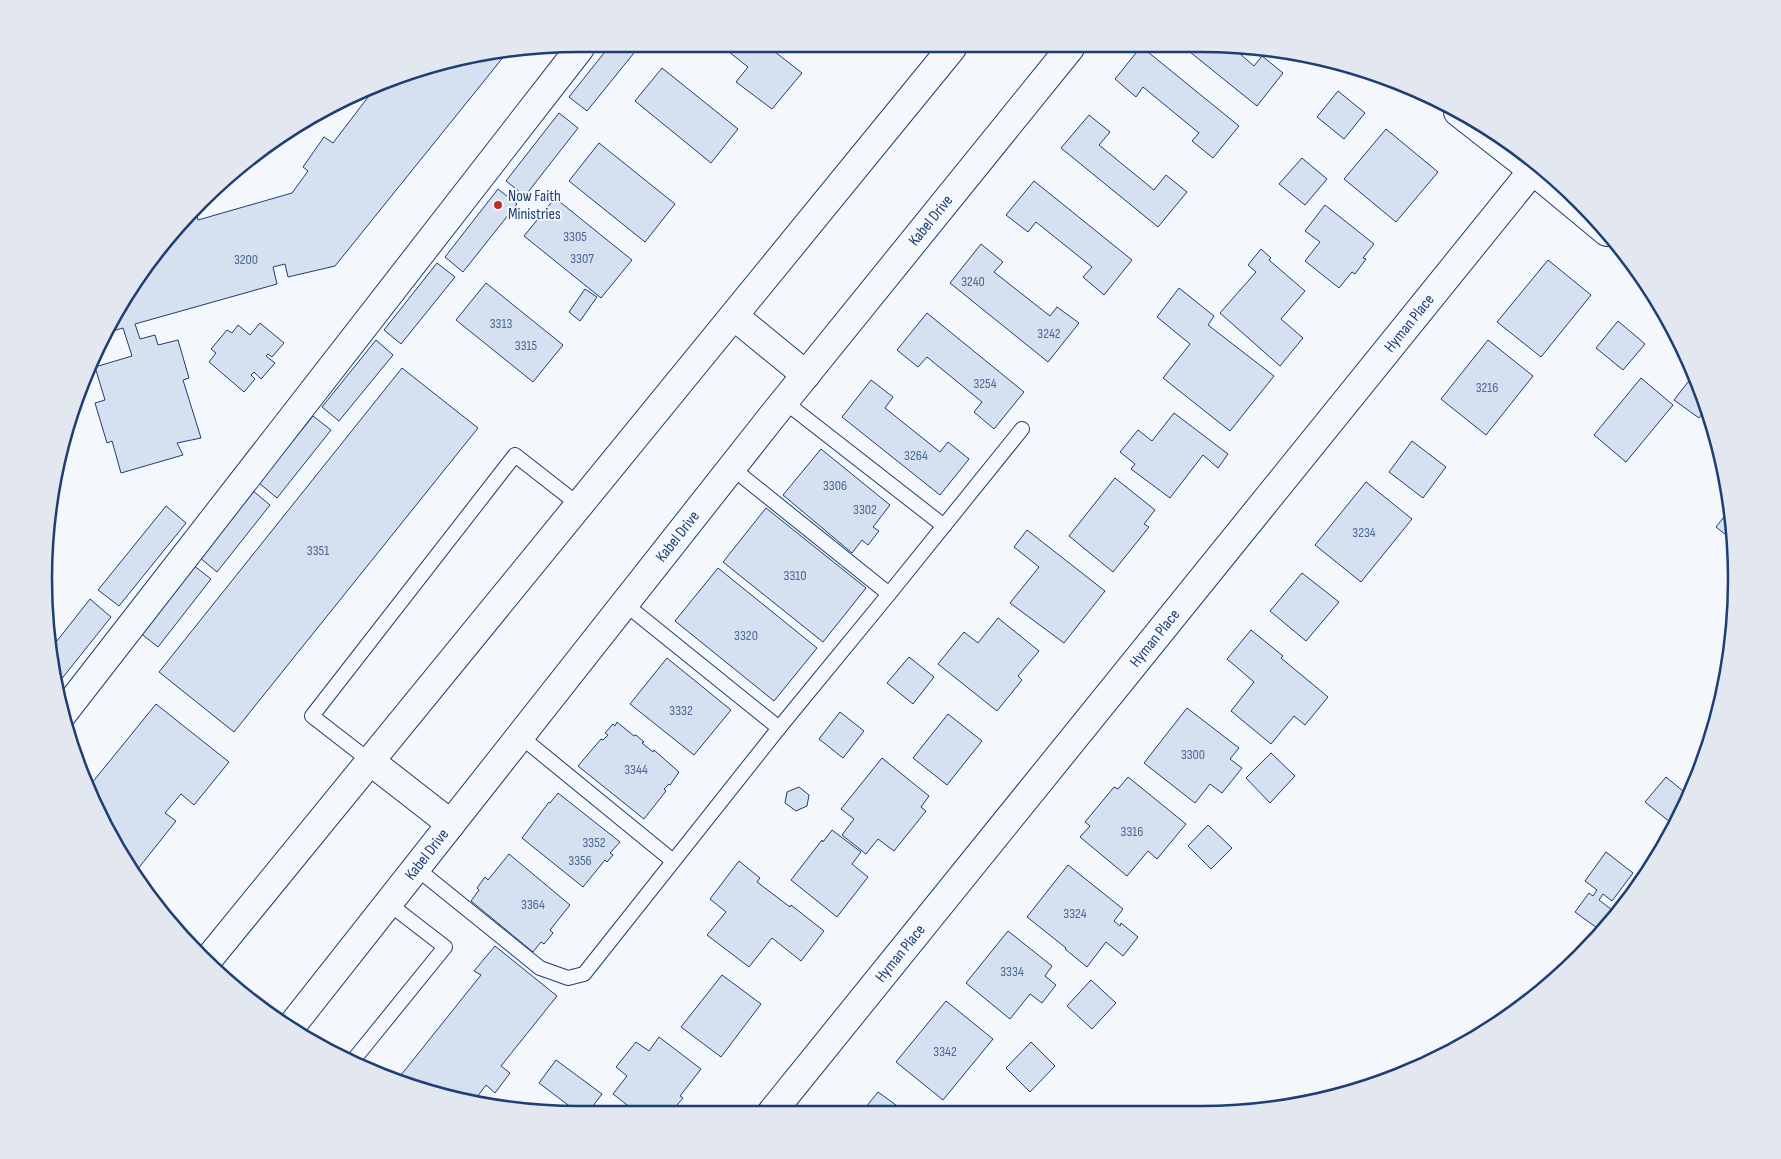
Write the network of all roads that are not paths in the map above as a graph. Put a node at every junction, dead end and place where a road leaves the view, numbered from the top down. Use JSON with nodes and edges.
{"nodes":[{"id":1,"x":577,"y":52,"type":"edge"},
{"id":2,"x":949,"y":52,"type":"edge"},
{"id":3,"x":1067,"y":52,"type":"edge"},
{"id":4,"x":1533,"y":170,"type":"edge"},
{"id":5,"x":734,"y":316,"type":"junction"},
{"id":6,"x":806,"y":375,"type":"junction"},
{"id":7,"x":785,"y":402,"type":"junction"},
{"id":8,"x":1022,"y":430,"type":"dead end"},
{"id":9,"x":732,"y":468,"type":"junction"},
{"id":10,"x":579,"y":505,"type":"junction"},
{"id":11,"x":944,"y":526,"type":"junction"},
{"id":12,"x":889,"y":594,"type":"junction"},
{"id":13,"x":625,"y":604,"type":"junction"},
{"id":14,"x":68,"y":708,"type":"edge"},
{"id":15,"x":779,"y":728,"type":"junction"},
{"id":16,"x":520,"y":736,"type":"junction"},
{"id":17,"x":370,"y":761,"type":"junction"},
{"id":18,"x":451,"y":824,"type":"junction"},
{"id":19,"x":673,"y":861,"type":"junction"},
{"id":20,"x":416,"y":868,"type":"junction"},
{"id":21,"x":388,"y":903,"type":"junction"},
{"id":22,"x":211,"y":956,"type":"edge"},
{"id":23,"x":294,"y":1023,"type":"edge"},
{"id":24,"x":356,"y":1056,"type":"edge"},
{"id":25,"x":777,"y":1106,"type":"edge"}],
"edges":[{"from":1,"to":14,"type":"street"},
{"from":2,"to":5,"type":"street"},
{"from":3,"to":6,"type":"street","name":"Kabel Drive"},
{"from":4,"to":25,"type":"street","name":"Hyman Place"},
{"from":5,"to":6,"type":"street"},
{"from":5,"to":10,"type":"street"},
{"from":6,"to":7,"type":"street","name":"Kabel Drive"},
{"from":7,"to":9,"type":"street","name":"Kabel Drive"},
{"from":7,"to":11,"type":"lane"},
{"from":8,"to":11,"type":"lane"},
{"from":9,"to":12,"type":"lane"},
{"from":9,"to":13,"type":"street","name":"Kabel Drive"},
{"from":10,"to":17,"type":"street"},
{"from":10,"to":17,"type":"lane"},
{"from":11,"to":12,"type":"lane"},
{"from":12,"to":15,"type":"lane"},
{"from":13,"to":15,"type":"lane"},
{"from":13,"to":16,"type":"street","name":"Kabel Drive"},
{"from":15,"to":19,"type":"lane"},
{"from":16,"to":18,"type":"street","name":"Kabel Drive"},
{"from":16,"to":19,"type":"lane"},
{"from":17,"to":18,"type":"street"},
{"from":17,"to":22,"type":"street"},
{"from":18,"to":20,"type":"street","name":"Kabel Drive"},
{"from":19,"to":20,"type":"lane"},
{"from":20,"to":21,"type":"street","name":"Kabel Drive"},
{"from":21,"to":23,"type":"street","name":"Kabel Drive"},
{"from":21,"to":24,"type":"lane"}]}
